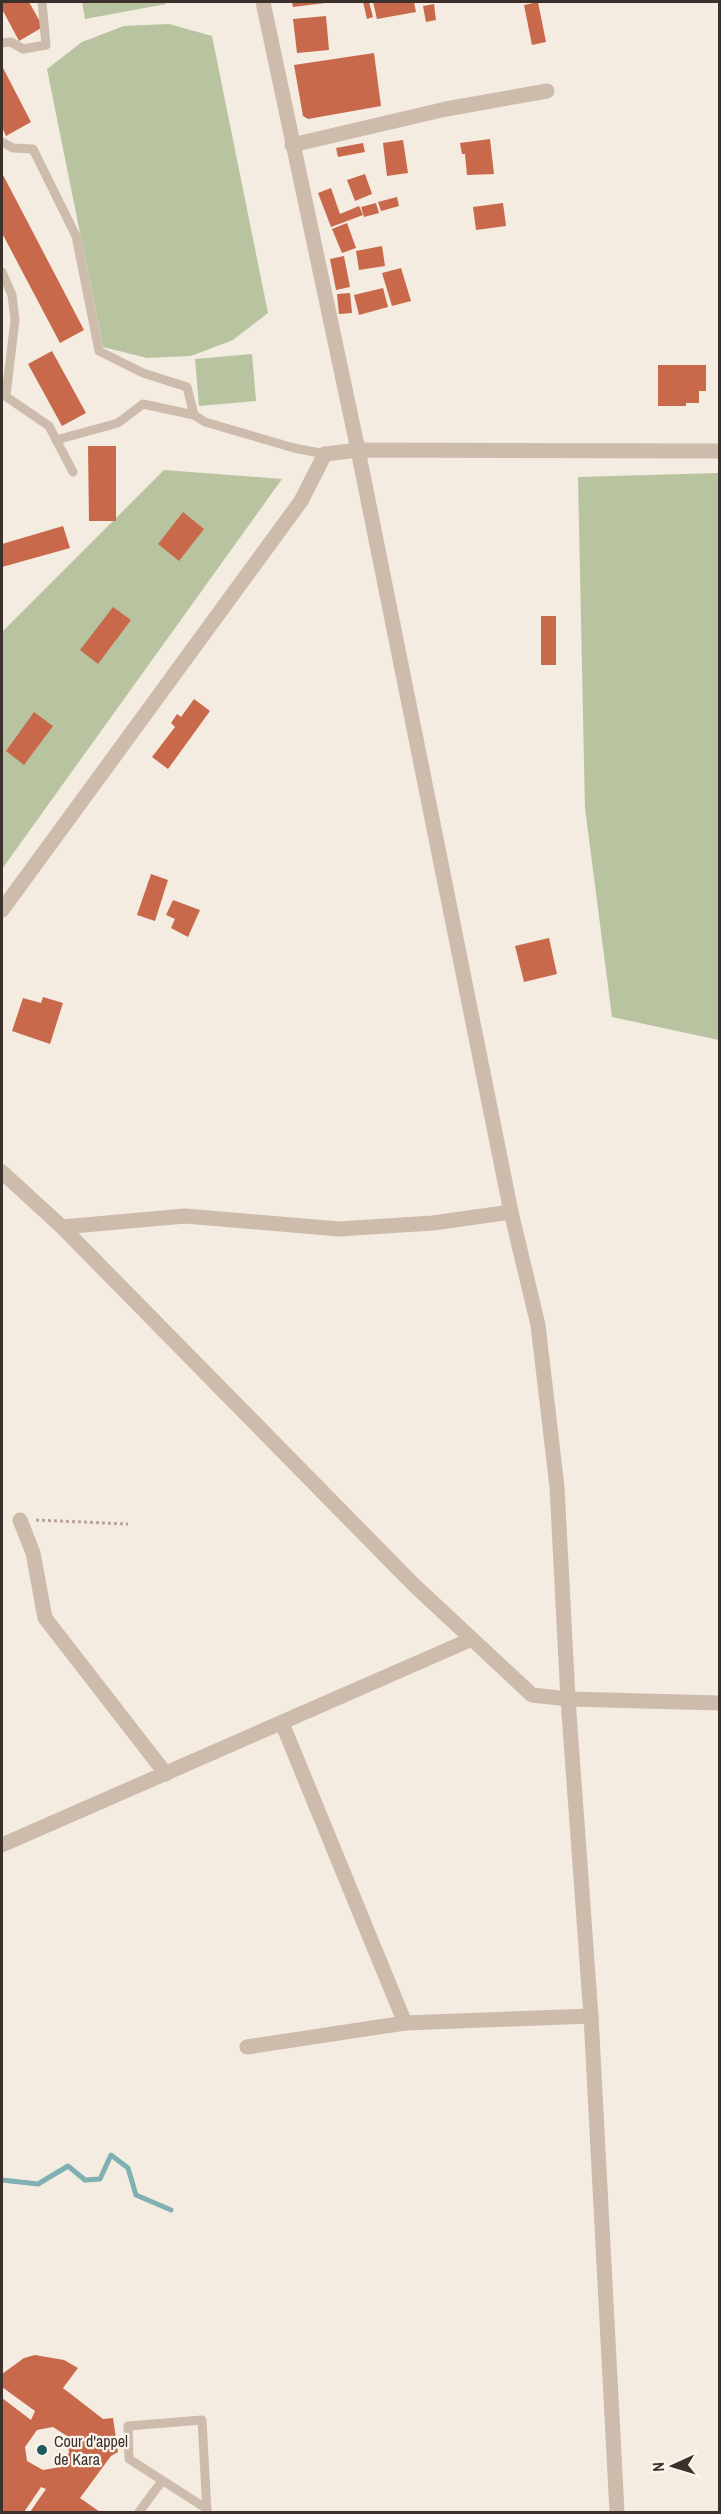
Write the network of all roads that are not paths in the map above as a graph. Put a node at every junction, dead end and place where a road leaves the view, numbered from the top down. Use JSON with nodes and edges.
{"nodes":[{"id":1,"x":42,"y":2,"type":"edge"},
{"id":2,"x":263,"y":2,"type":"edge"},
{"id":3,"x":2,"y":43,"type":"edge"},
{"id":4,"x":547,"y":91,"type":"dead end"},
{"id":5,"x":2,"y":142,"type":"edge"},
{"id":6,"x":292,"y":145,"type":"junction"},
{"id":7,"x":2,"y":272,"type":"edge"},
{"id":8,"x":4,"y":395,"type":"edge"},
{"id":9,"x":194,"y":415,"type":"junction"},
{"id":10,"x":56,"y":440,"type":"junction"},
{"id":11,"x":358,"y":450,"type":"junction"},
{"id":12,"x":720,"y":451,"type":"edge"},
{"id":13,"x":325,"y":454,"type":"junction"},
{"id":14,"x":73,"y":472,"type":"dead end"},
{"id":15,"x":2,"y":910,"type":"edge"},
{"id":16,"x":2,"y":1172,"type":"edge"},
{"id":17,"x":511,"y":1212,"type":"junction"},
{"id":18,"x":62,"y":1227,"type":"junction"},
{"id":19,"x":20,"y":1520,"type":"road end"},
{"id":20,"x":472,"y":1639,"type":"junction"},
{"id":21,"x":568,"y":1699,"type":"junction"},
{"id":22,"x":720,"y":1703,"type":"edge"},
{"id":23,"x":282,"y":1723,"type":"junction"},
{"id":24,"x":166,"y":1774,"type":"junction"},
{"id":25,"x":2,"y":1845,"type":"edge"},
{"id":26,"x":591,"y":2016,"type":"junction"},
{"id":27,"x":405,"y":2023,"type":"junction"},
{"id":28,"x":247,"y":2047,"type":"dead end"},
{"id":29,"x":162,"y":2481,"type":"junction"},
{"id":30,"x":207,"y":2511,"type":"edge"},
{"id":31,"x":139,"y":2512,"type":"edge"},
{"id":32,"x":616,"y":2512,"type":"edge"}],
"edges":[{"from":1,"to":3,"type":"lane"},
{"from":2,"to":6,"type":"street"},
{"from":4,"to":6,"type":"street"},
{"from":5,"to":9,"type":"lane"},
{"from":6,"to":11,"type":"street"},
{"from":7,"to":8,"type":"lane"},
{"from":8,"to":10,"type":"lane"},
{"from":9,"to":10,"type":"lane"},
{"from":9,"to":13,"type":"lane"},
{"from":10,"to":14,"type":"lane"},
{"from":11,"to":12,"type":"street"},
{"from":11,"to":13,"type":"street"},
{"from":11,"to":17,"type":"street"},
{"from":13,"to":15,"type":"street"},
{"from":16,"to":18,"type":"street"},
{"from":17,"to":18,"type":"street"},
{"from":17,"to":21,"type":"street"},
{"from":18,"to":20,"type":"street"},
{"from":19,"to":24,"type":"street"},
{"from":20,"to":21,"type":"street"},
{"from":20,"to":23,"type":"street"},
{"from":21,"to":22,"type":"street"},
{"from":21,"to":26,"type":"street"},
{"from":23,"to":24,"type":"street"},
{"from":23,"to":27,"type":"street"},
{"from":24,"to":25,"type":"street"},
{"from":26,"to":27,"type":"street"},
{"from":26,"to":32,"type":"street"},
{"from":27,"to":28,"type":"street"},
{"from":29,"to":30,"type":"lane"},
{"from":29,"to":30,"type":"lane"},
{"from":29,"to":31,"type":"lane"}]}
